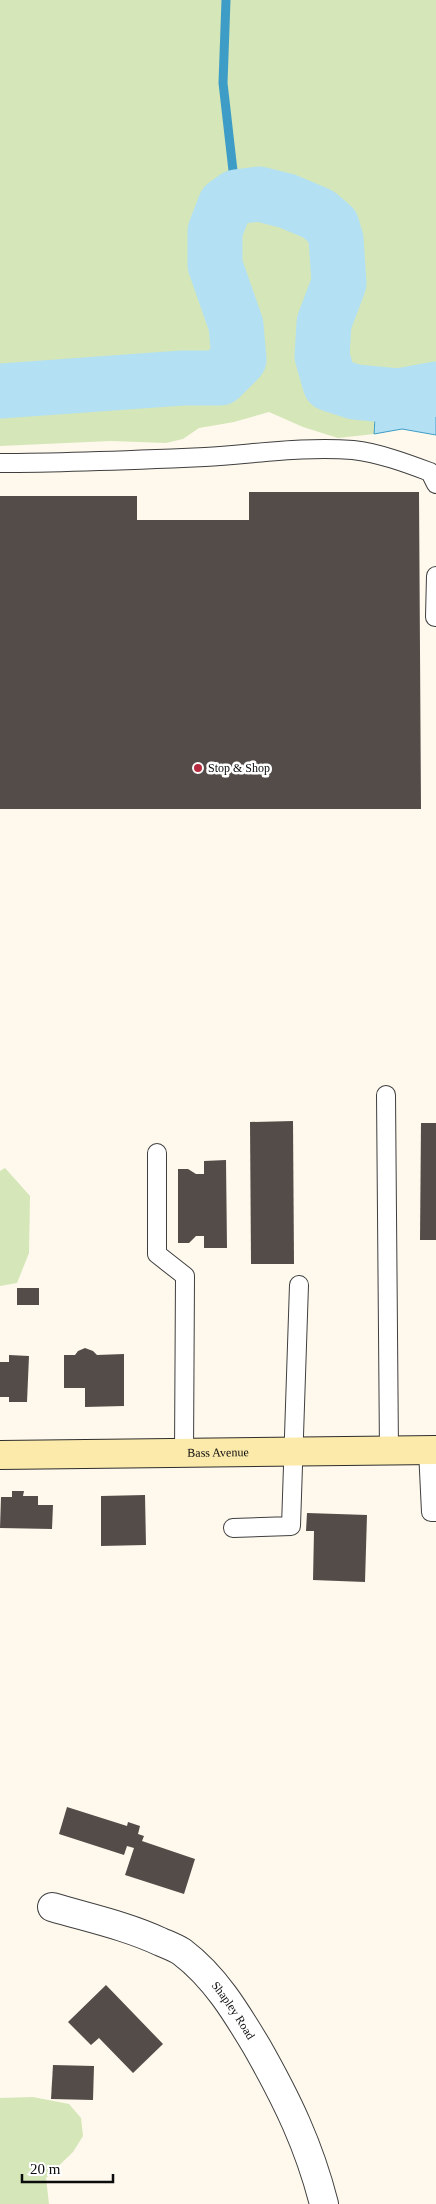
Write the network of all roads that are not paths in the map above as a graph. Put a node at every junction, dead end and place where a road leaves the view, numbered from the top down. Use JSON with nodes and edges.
{"nodes":[{"id":1,"x":0,"y":463,"type":"edge"},
{"id":2,"x":436,"y":484,"type":"edge"},
{"id":3,"x":436,"y":576,"type":"edge"},
{"id":4,"x":435,"y":617,"type":"edge"},
{"id":5,"x":386,"y":1095,"type":"dead end"},
{"id":6,"x":157,"y":1153,"type":"dead end"},
{"id":7,"x":299,"y":1285,"type":"dead end"},
{"id":8,"x":432,"y":1450,"type":"edge"},
{"id":9,"x":389,"y":1451,"type":"junction"},
{"id":10,"x":295,"y":1452,"type":"junction"},
{"id":11,"x":184,"y":1453,"type":"junction"},
{"id":12,"x":0,"y":1455,"type":"edge"},
{"id":13,"x":436,"y":1512,"type":"edge"},
{"id":14,"x":233,"y":1528,"type":"dead end"},
{"id":15,"x":52,"y":1908,"type":"dead end"},
{"id":16,"x":324,"y":2204,"type":"edge"}],
"edges":[{"from":1,"to":2,"type":"lane"},
{"from":3,"to":4,"type":"lane"},
{"from":5,"to":9,"type":"lane"},
{"from":6,"to":11,"type":"lane"},
{"from":7,"to":10,"type":"lane"},
{"from":8,"to":9,"type":"main road","name":"Bass Avenue"},
{"from":8,"to":13,"type":"lane"},
{"from":9,"to":10,"type":"main road","name":"Bass Avenue"},
{"from":10,"to":11,"type":"main road","name":"Bass Avenue"},
{"from":10,"to":14,"type":"lane"},
{"from":11,"to":12,"type":"main road","name":"Bass Avenue"},
{"from":15,"to":16,"type":"street","name":"Shapley Road"}]}
